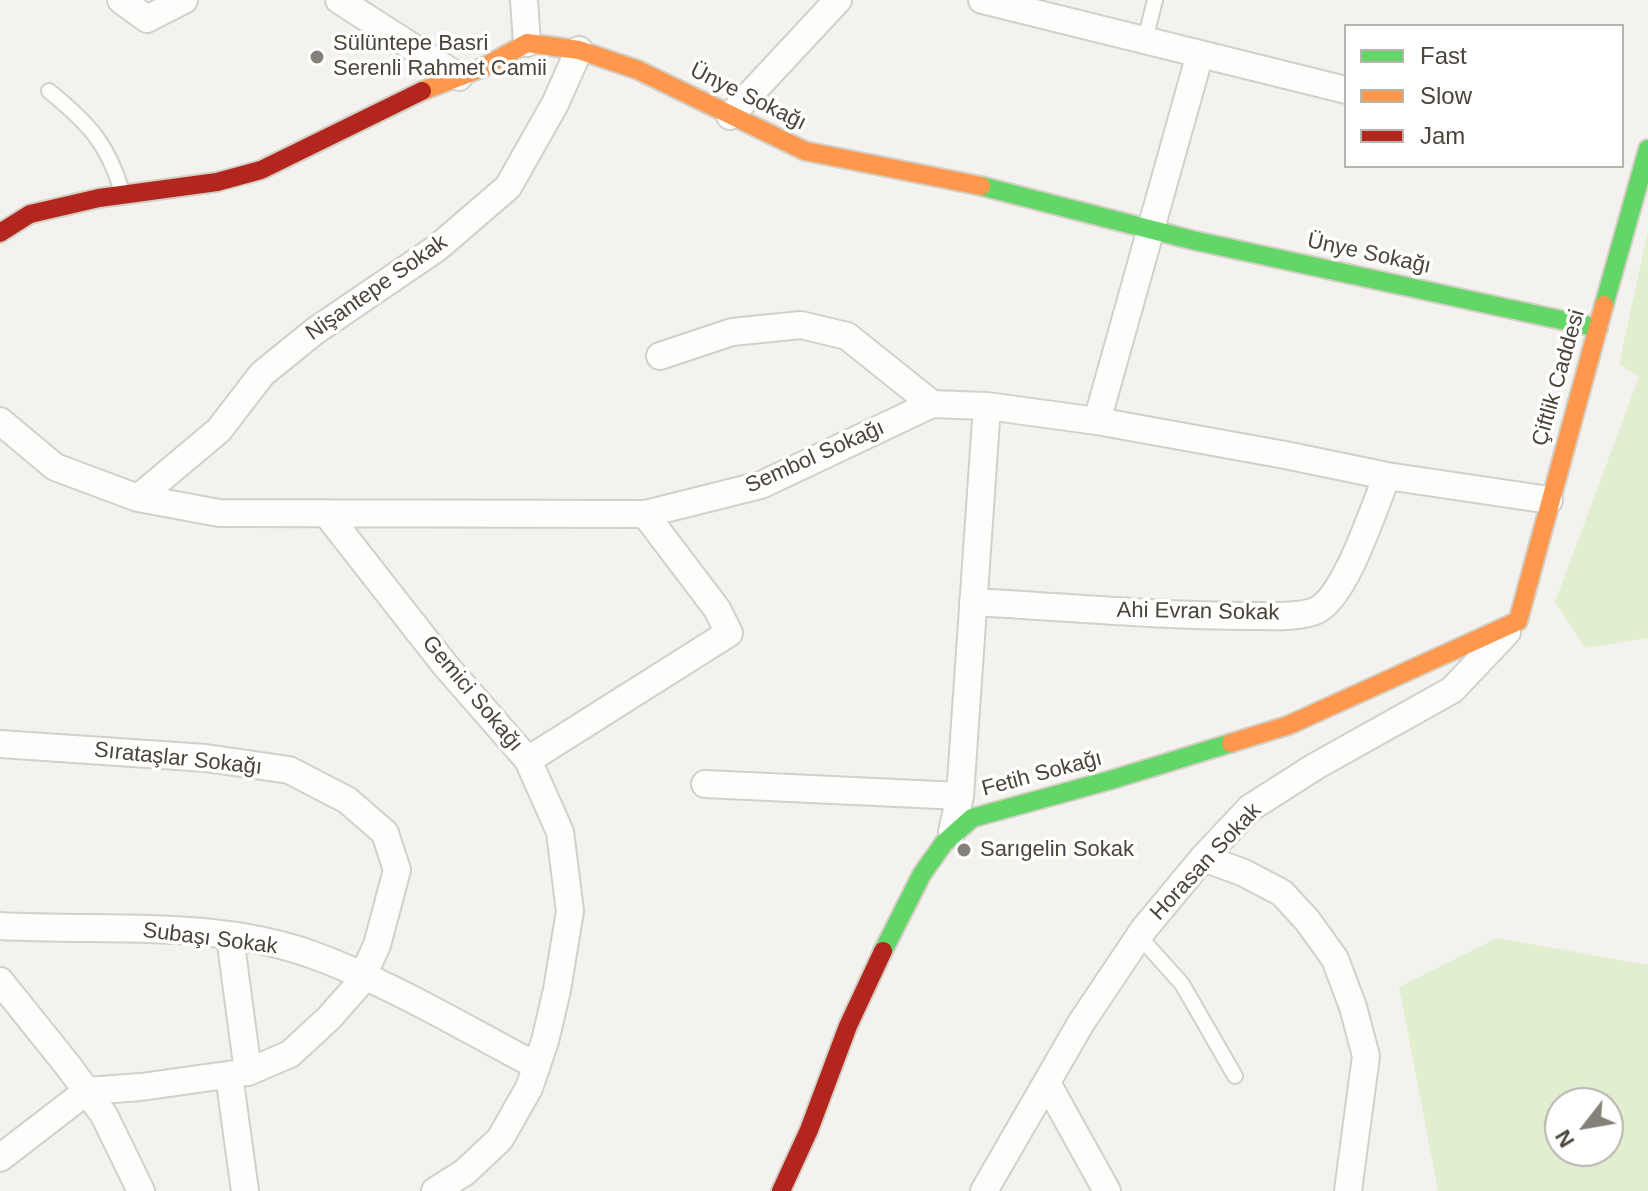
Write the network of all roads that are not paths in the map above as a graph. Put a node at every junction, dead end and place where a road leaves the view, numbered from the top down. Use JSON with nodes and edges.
{"nodes":[{"id":1,"x":121,"y":0,"type":"edge"},
{"id":2,"x":184,"y":0,"type":"edge"},
{"id":3,"x":339,"y":0,"type":"edge"},
{"id":4,"x":524,"y":0,"type":"edge"},
{"id":5,"x":838,"y":0,"type":"edge"},
{"id":6,"x":982,"y":0,"type":"edge"},
{"id":7,"x":1155,"y":0,"type":"edge"},
{"id":8,"x":1145,"y":40,"type":"junction"},
{"id":9,"x":527,"y":43,"type":"junction"},
{"id":10,"x":579,"y":50,"type":"junction"},
{"id":11,"x":1200,"y":54,"type":"junction"},
{"id":12,"x":459,"y":77,"type":"junction"},
{"id":13,"x":1344,"y":90,"type":"edge"},
{"id":14,"x":49,"y":91,"type":"dead end"},
{"id":15,"x":730,"y":116,"type":"junction"},
{"id":16,"x":1639,"y":156,"type":"edge"},
{"id":17,"x":123,"y":196,"type":"junction"},
{"id":18,"x":1152,"y":228,"type":"junction"},
{"id":19,"x":0,"y":233,"type":"edge"},
{"id":20,"x":1598,"y":328,"type":"junction"},
{"id":21,"x":660,"y":356,"type":"dead end"},
{"id":22,"x":932,"y":404,"type":"junction"},
{"id":23,"x":987,"y":406,"type":"junction"},
{"id":24,"x":0,"y":421,"type":"edge"},
{"id":25,"x":1097,"y":421,"type":"junction"},
{"id":26,"x":1387,"y":476,"type":"junction"},
{"id":27,"x":138,"y":498,"type":"junction"},
{"id":28,"x":1549,"y":500,"type":"junction"},
{"id":29,"x":326,"y":513,"type":"junction"},
{"id":30,"x":645,"y":514,"type":"junction"},
{"id":31,"x":973,"y":602,"type":"junction"},
{"id":32,"x":1518,"y":621,"type":"junction"},
{"id":33,"x":0,"y":744,"type":"edge"},
{"id":34,"x":528,"y":760,"type":"junction"},
{"id":35,"x":705,"y":784,"type":"dead end"},
{"id":36,"x":960,"y":796,"type":"junction"},
{"id":37,"x":952,"y":832,"type":"junction"},
{"id":38,"x":1203,"y":858,"type":"junction"},
{"id":39,"x":0,"y":926,"type":"edge"},
{"id":40,"x":1139,"y":936,"type":"junction"},
{"id":41,"x":230,"y":937,"type":"junction"},
{"id":42,"x":363,"y":976,"type":"junction"},
{"id":43,"x":0,"y":981,"type":"edge"},
{"id":44,"x":537,"y":1066,"type":"junction"},
{"id":45,"x":238,"y":1073,"type":"junction"},
{"id":46,"x":1235,"y":1076,"type":"dead end"},
{"id":47,"x":1047,"y":1083,"type":"junction"},
{"id":48,"x":87,"y":1091,"type":"junction"},
{"id":49,"x":0,"y":1158,"type":"edge"},
{"id":50,"x":141,"y":1191,"type":"edge"},
{"id":51,"x":245,"y":1191,"type":"edge"},
{"id":52,"x":435,"y":1191,"type":"edge"},
{"id":53,"x":781,"y":1191,"type":"edge"},
{"id":54,"x":984,"y":1191,"type":"edge"},
{"id":55,"x":1107,"y":1191,"type":"edge"},
{"id":56,"x":1348,"y":1191,"type":"edge"}],
"edges":[{"from":1,"to":2,"type":"street"},
{"from":3,"to":12,"type":"street"},
{"from":4,"to":9,"type":"street"},
{"from":5,"to":15,"type":"street"},
{"from":6,"to":8,"type":"street"},
{"from":7,"to":8,"type":"lane"},
{"from":8,"to":11,"type":"street"},
{"from":9,"to":10,"type":"street","name":"Ünye Sokağı"},
{"from":9,"to":12,"type":"street"},
{"from":10,"to":15,"type":"street","name":"Ünye Sokağı"},
{"from":10,"to":27,"type":"street","name":"Nişantepe Sokak"},
{"from":11,"to":13,"type":"street"},
{"from":11,"to":18,"type":"street"},
{"from":12,"to":17,"type":"street"},
{"from":14,"to":17,"type":"lane"},
{"from":15,"to":18,"type":"street","name":"Ünye Sokağı"},
{"from":16,"to":20,"type":"street","name":"Çiftlik Caddesi"},
{"from":17,"to":19,"type":"street"},
{"from":18,"to":20,"type":"street","name":"Ünye Sokağı"},
{"from":18,"to":25,"type":"street"},
{"from":20,"to":28,"type":"street","name":"Çiftlik Caddesi"},
{"from":21,"to":22,"type":"street"},
{"from":22,"to":23,"type":"street","name":"Sembol Sokağı"},
{"from":22,"to":30,"type":"street","name":"Sembol Sokağı"},
{"from":23,"to":25,"type":"street","name":"Sembol Sokağı"},
{"from":23,"to":31,"type":"street"},
{"from":24,"to":27,"type":"street","name":"Sembol Sokağı"},
{"from":25,"to":26,"type":"street","name":"Sembol Sokağı"},
{"from":26,"to":28,"type":"street","name":"Sembol Sokağı"},
{"from":26,"to":31,"type":"street","name":"Ahi Evran Sokak"},
{"from":27,"to":29,"type":"street","name":"Sembol Sokağı"},
{"from":28,"to":32,"type":"street","name":"Çiftlik Caddesi"},
{"from":29,"to":30,"type":"street","name":"Sembol Sokağı"},
{"from":29,"to":34,"type":"street","name":"Gemici Sokağı"},
{"from":30,"to":34,"type":"street"},
{"from":31,"to":36,"type":"street"},
{"from":32,"to":37,"type":"street","name":"Fetih Sokağı"},
{"from":32,"to":38,"type":"street","name":"Horasan Sokak"},
{"from":33,"to":42,"type":"street","name":"Sırataşlar Sokağı"},
{"from":34,"to":44,"type":"street","name":"Gemici Sokağı"},
{"from":35,"to":36,"type":"street"},
{"from":36,"to":37,"type":"street"},
{"from":37,"to":53,"type":"street","name":"Fetih Sokağı"},
{"from":38,"to":40,"type":"street","name":"Horasan Sokak"},
{"from":38,"to":56,"type":"street"},
{"from":39,"to":41,"type":"street","name":"Subaşı Sokak"},
{"from":40,"to":46,"type":"lane"},
{"from":40,"to":47,"type":"street","name":"Horasan Sokak"},
{"from":41,"to":42,"type":"street","name":"Subaşı Sokak"},
{"from":41,"to":45,"type":"street"},
{"from":42,"to":44,"type":"street","name":"Subaşı Sokak"},
{"from":42,"to":45,"type":"street","name":"Sırataşlar Sokağı"},
{"from":43,"to":48,"type":"street"},
{"from":44,"to":52,"type":"street","name":"Gemici Sokağı"},
{"from":45,"to":48,"type":"street","name":"Sırataşlar Sokağı"},
{"from":45,"to":51,"type":"street"},
{"from":47,"to":54,"type":"street","name":"Horasan Sokak"},
{"from":47,"to":55,"type":"street"},
{"from":48,"to":49,"type":"street"},
{"from":48,"to":50,"type":"street"}]}
